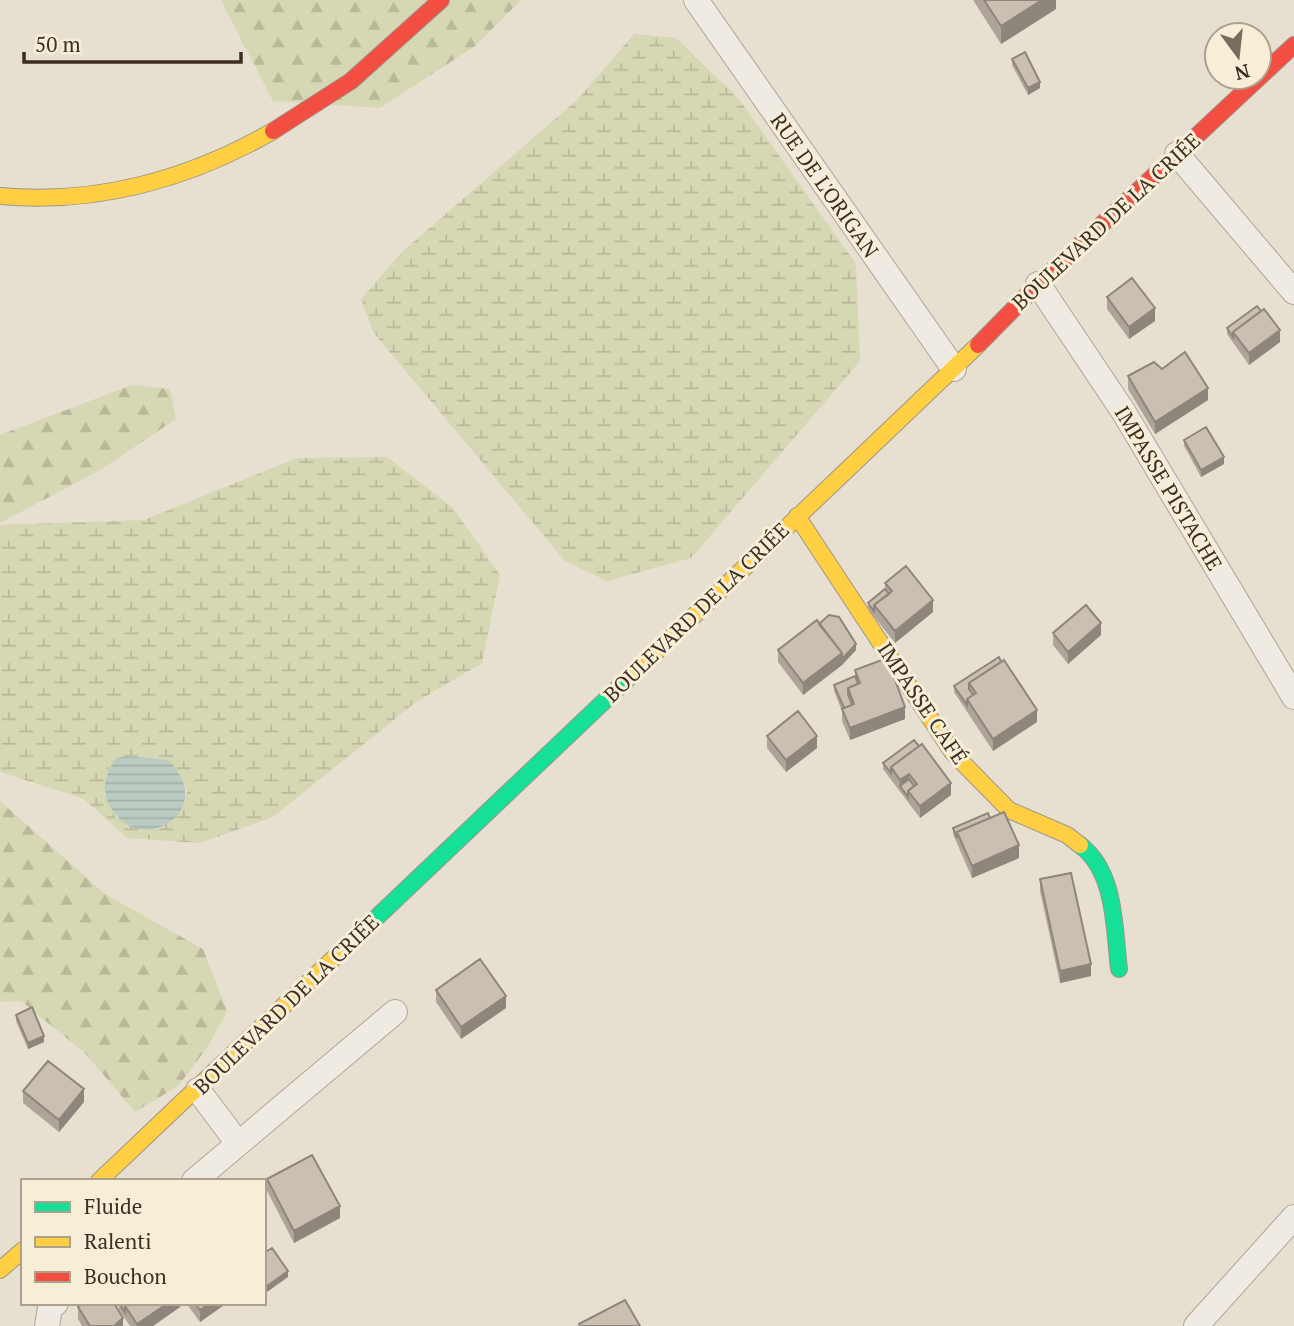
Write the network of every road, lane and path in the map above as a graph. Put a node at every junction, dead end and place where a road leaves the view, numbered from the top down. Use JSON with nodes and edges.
{"nodes":[{"id":1,"x":441,"y":0,"type":"edge"},
{"id":2,"x":696,"y":0,"type":"edge"},
{"id":3,"x":1294,"y":45,"type":"edge"},
{"id":4,"x":1177,"y":154,"type":"junction"},
{"id":5,"x":0,"y":196,"type":"edge"},
{"id":6,"x":1038,"y":284,"type":"junction"},
{"id":7,"x":1294,"y":292,"type":"edge"},
{"id":8,"x":954,"y":369,"type":"junction"},
{"id":9,"x":797,"y":516,"type":"junction"},
{"id":10,"x":1294,"y":697,"type":"edge"},
{"id":11,"x":1119,"y":969,"type":"dead end"},
{"id":12,"x":395,"y":1012,"type":"dead end"},
{"id":13,"x":198,"y":1090,"type":"junction"},
{"id":14,"x":237,"y":1142,"type":"junction"},
{"id":15,"x":101,"y":1179,"type":"edge"},
{"id":16,"x":196,"y":1179,"type":"edge"},
{"id":17,"x":1294,"y":1217,"type":"edge"},
{"id":18,"x":21,"y":1252,"type":"edge"},
{"id":19,"x":0,"y":1270,"type":"edge"},
{"id":20,"x":54,"y":1305,"type":"edge"},
{"id":21,"x":47,"y":1326,"type":"edge"},
{"id":22,"x":1196,"y":1326,"type":"edge"}],
"edges":[{"from":1,"to":5,"type":"main road"},
{"from":2,"to":8,"type":"street","name":"RUE DE L'ORIGAN"},
{"from":3,"to":4,"type":"main road","name":"BOULEVARD DE LA CRIÉE"},
{"from":4,"to":6,"type":"main road","name":"BOULEVARD DE LA CRIÉE"},
{"from":4,"to":7,"type":"street"},
{"from":6,"to":8,"type":"main road","name":"BOULEVARD DE LA CRIÉE"},
{"from":6,"to":10,"type":"street","name":"IMPASSE PISTACHE"},
{"from":8,"to":9,"type":"main road","name":"BOULEVARD DE LA CRIÉE"},
{"from":9,"to":11,"type":"main road","name":"IMPASSE CAFÉ"},
{"from":9,"to":13,"type":"main road","name":"BOULEVARD DE LA CRIÉE"},
{"from":12,"to":14,"type":"street"},
{"from":13,"to":14,"type":"street"},
{"from":13,"to":15,"type":"main road","name":"BOULEVARD DE LA CRIÉE"},
{"from":14,"to":16,"type":"street"},
{"from":17,"to":22,"type":"street"},
{"from":18,"to":19,"type":"main road"},
{"from":20,"to":21,"type":"street"}]}
